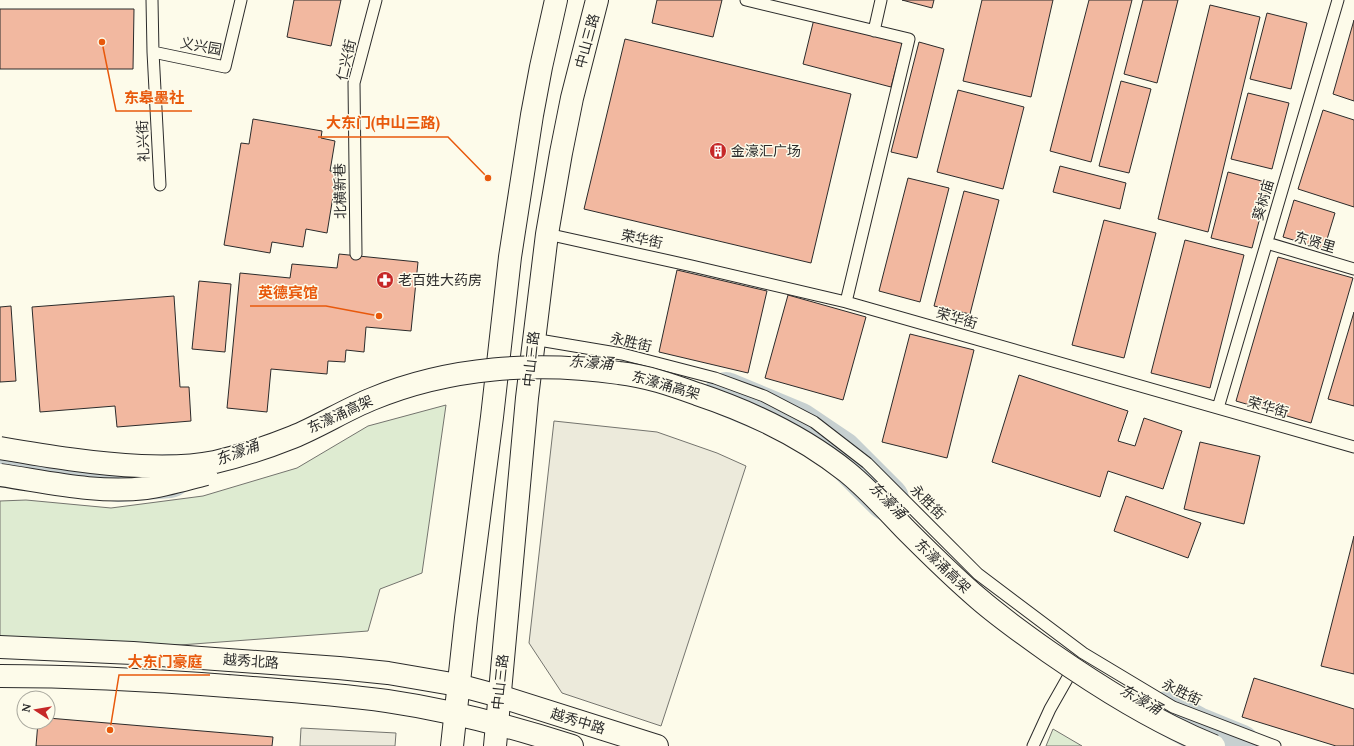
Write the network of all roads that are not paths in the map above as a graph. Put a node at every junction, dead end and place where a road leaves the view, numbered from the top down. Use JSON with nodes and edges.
{"nodes":[{"id":1,"x":152,"y":0,"type":"edge"},
{"id":2,"x":240,"y":0,"type":"edge"},
{"id":3,"x":376,"y":0,"type":"edge"},
{"id":4,"x":556,"y":0,"type":"edge"},
{"id":5,"x":597,"y":0,"type":"edge"},
{"id":6,"x":746,"y":0,"type":"edge"},
{"id":7,"x":881,"y":0,"type":"edge"},
{"id":8,"x":1338,"y":0,"type":"edge"},
{"id":9,"x":874,"y":31,"type":"junction"},
{"id":10,"x":153,"y":52,"type":"junction"},
{"id":11,"x":355,"y":127,"type":"joint"},
{"id":12,"x":160,"y":185,"type":"dead end"},
{"id":13,"x":547,"y":234,"type":"junction"},
{"id":14,"x":1267,"y":243,"type":"junction"},
{"id":15,"x":356,"y":254,"type":"dead end"},
{"id":16,"x":1354,"y":269,"type":"edge"},
{"id":17,"x":846,"y":302,"type":"junction"},
{"id":18,"x":533,"y":339,"type":"junction"},
{"id":19,"x":1218,"y":408,"type":"junction"},
{"id":20,"x":1354,"y":447,"type":"edge"},
{"id":21,"x":0,"y":448,"type":"edge"},
{"id":22,"x":0,"y":475,"type":"edge"},
{"id":23,"x":0,"y":647,"type":"edge"},
{"id":24,"x":1081,"y":655,"type":"junction"},
{"id":25,"x":0,"y":676,"type":"edge"},
{"id":26,"x":458,"y":685,"type":"junction"},
{"id":27,"x":499,"y":696,"type":"junction"},
{"id":28,"x":454,"y":714,"type":"junction"},
{"id":29,"x":496,"y":724,"type":"junction"},
{"id":30,"x":452,"y":746,"type":"edge"},
{"id":31,"x":495,"y":746,"type":"edge"},
{"id":32,"x":572,"y":746,"type":"edge"},
{"id":33,"x":657,"y":746,"type":"edge"},
{"id":34,"x":1033,"y":746,"type":"edge"},
{"id":35,"x":1207,"y":746,"type":"edge"},
{"id":36,"x":1214,"y":746,"type":"edge"},
{"id":37,"x":1275,"y":746,"type":"edge"}],
"edges":[{"from":1,"to":10,"type":"lane","name":"礼兴街"},
{"from":2,"to":10,"type":"lane","name":"义兴园"},
{"from":3,"to":11,"type":"lane","name":"仁兴街"},
{"from":4,"to":26,"type":"main road"},
{"from":5,"to":13,"type":"main road","name":"中山三路"},
{"from":6,"to":9,"type":"lane"},
{"from":7,"to":9,"type":"lane"},
{"from":8,"to":14,"type":"lane","name":"葵树庙"},
{"from":9,"to":17,"type":"lane"},
{"from":10,"to":12,"type":"lane","name":"礼兴街"},
{"from":11,"to":15,"type":"lane","name":"北横新巷"},
{"from":13,"to":17,"type":"lane","name":"荣华街"},
{"from":13,"to":18,"type":"main road","name":"中山三路"},
{"from":14,"to":16,"type":"lane","name":"东贤里"},
{"from":14,"to":19,"type":"lane","name":"葵树庙"},
{"from":17,"to":19,"type":"lane","name":"荣华街"},
{"from":18,"to":24,"type":"lane","name":"永胜街"},
{"from":18,"to":27,"type":"main road","name":"中山三路"},
{"from":19,"to":20,"type":"lane","name":"荣华街"},
{"from":21,"to":36,"type":"main road","name":"东濠涌高架","bridge":true},
{"from":22,"to":35,"type":"main road","name":"东濠涌高架","bridge":true},
{"from":23,"to":26,"type":"main road","name":"越秀北路"},
{"from":24,"to":34,"type":"lane"},
{"from":24,"to":37,"type":"lane","name":"永胜街"},
{"from":25,"to":28,"type":"main road","name":"越秀北路"},
{"from":26,"to":27,"type":"main road","name":"越秀北路"},
{"from":26,"to":28,"type":"main road"},
{"from":27,"to":29,"type":"main road","name":"中山三路"},
{"from":27,"to":33,"type":"main road","name":"越秀中路"},
{"from":28,"to":29,"type":"main road","name":"越秀北路"},
{"from":28,"to":30,"type":"main road"},
{"from":29,"to":31,"type":"main road","name":"中山三路"},
{"from":29,"to":32,"type":"main road","name":"越秀中路"}]}
